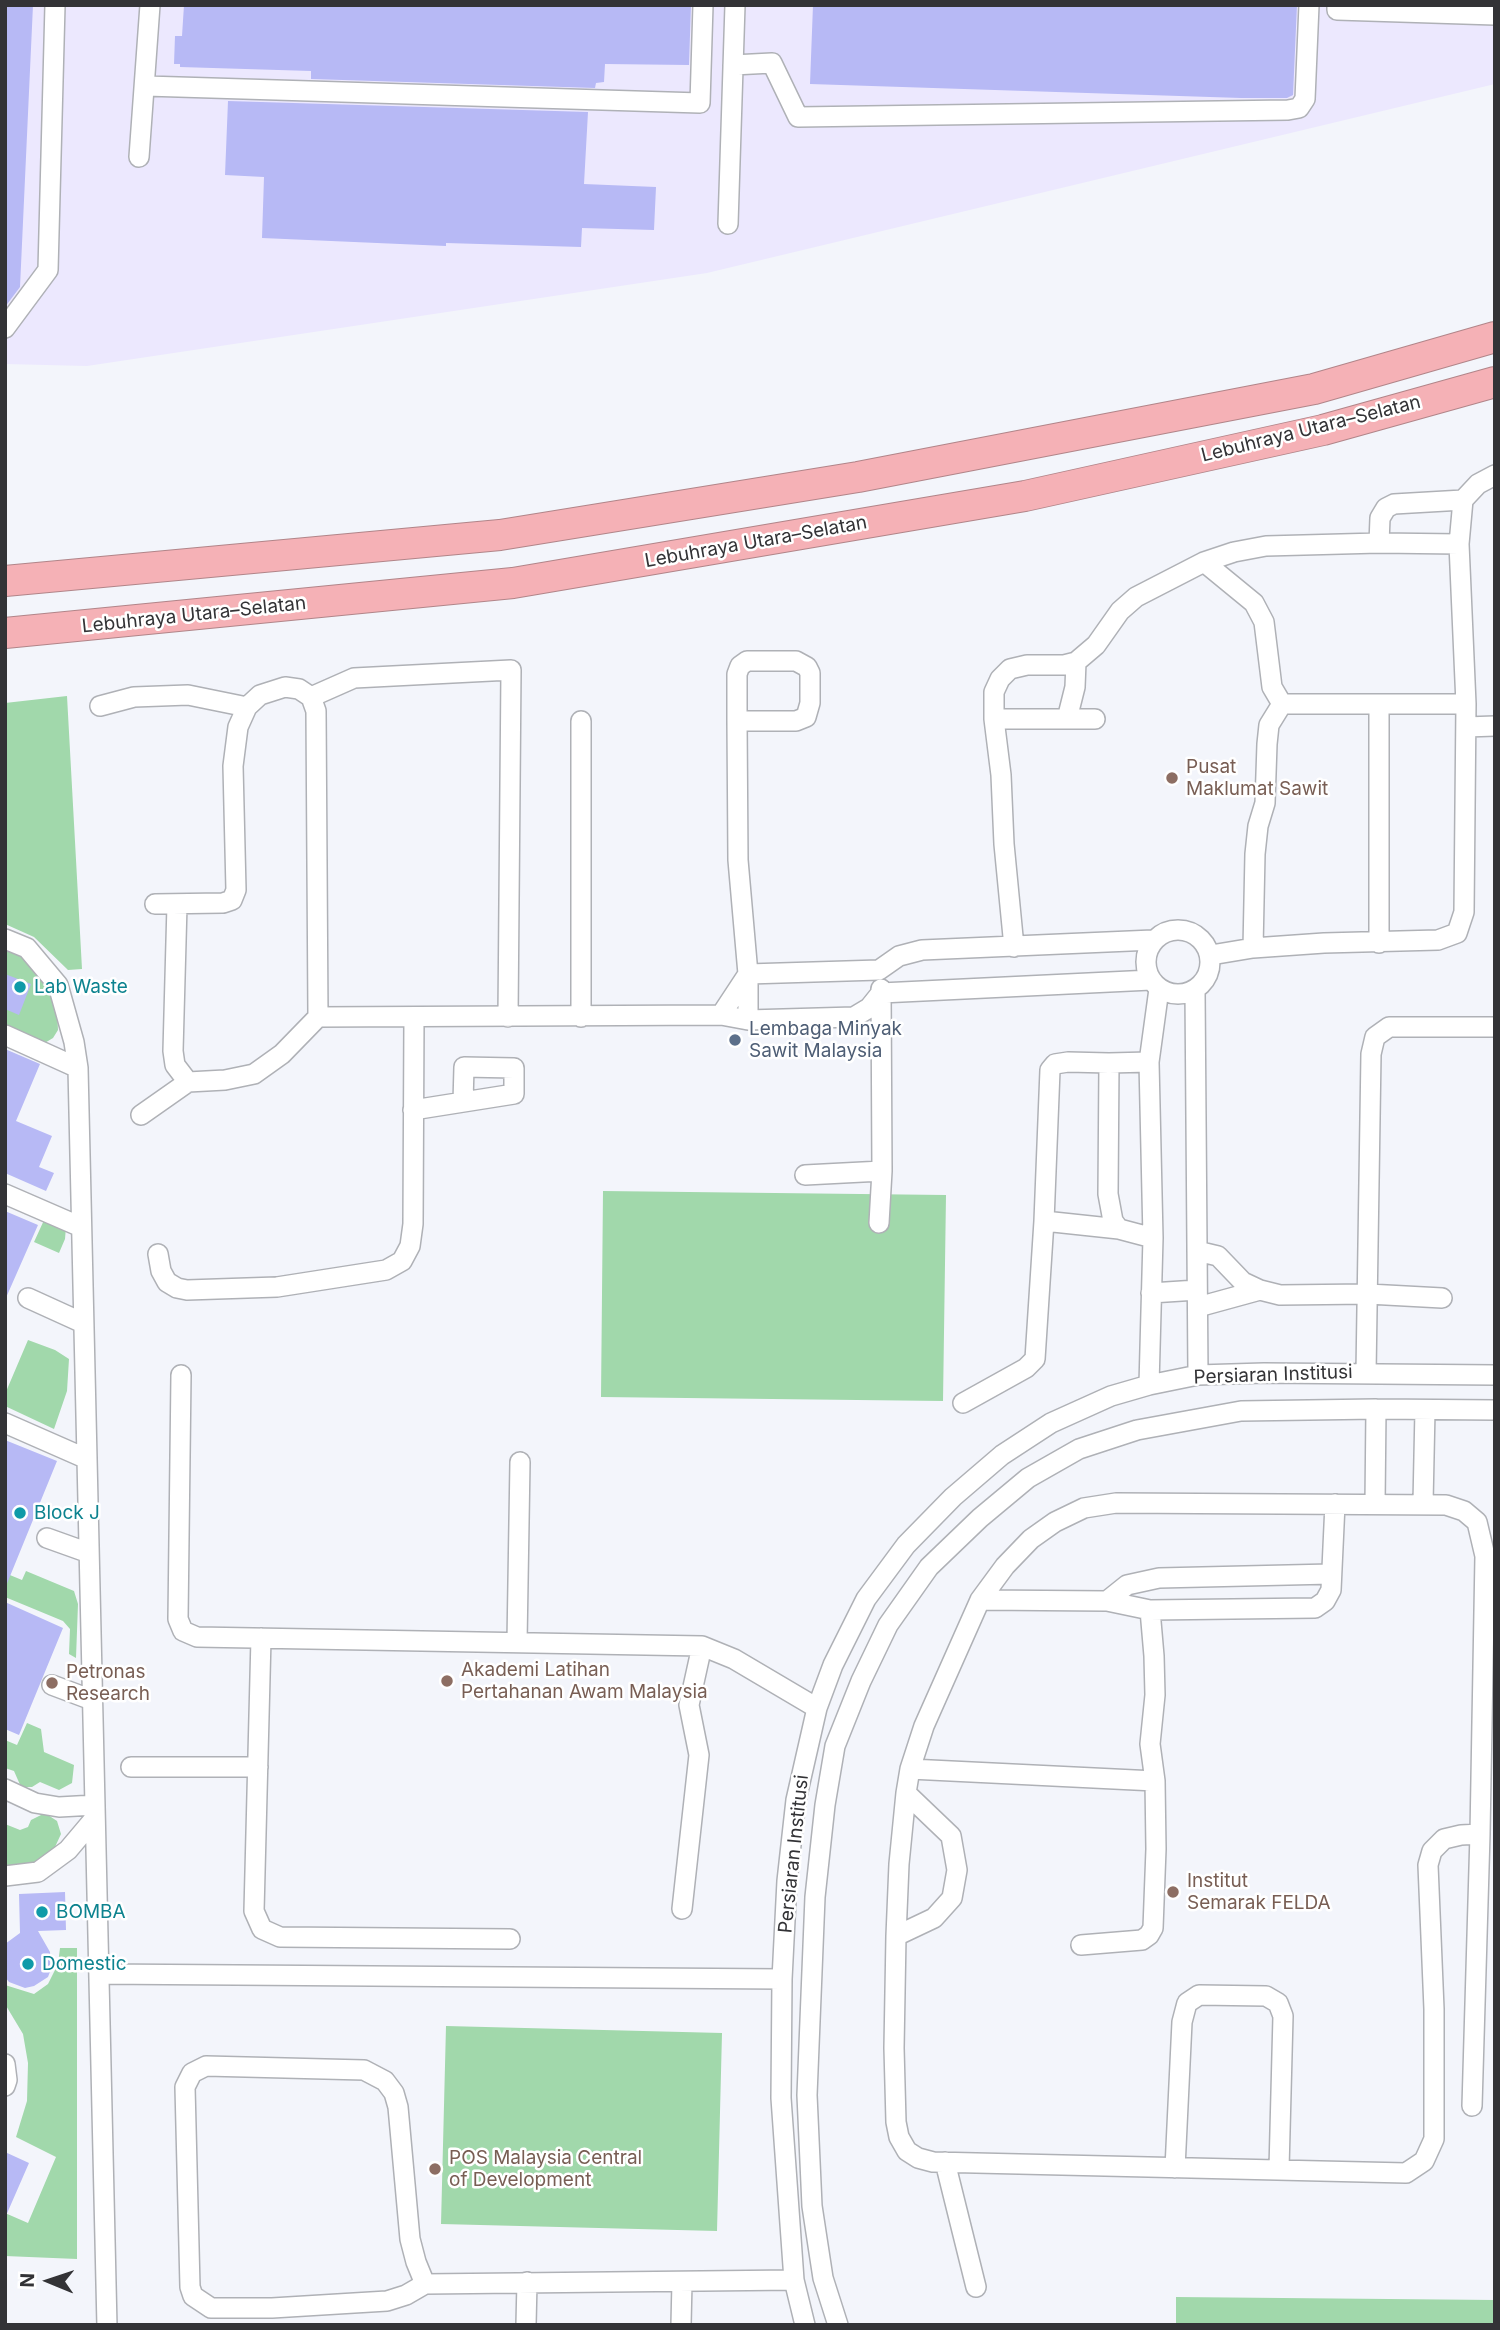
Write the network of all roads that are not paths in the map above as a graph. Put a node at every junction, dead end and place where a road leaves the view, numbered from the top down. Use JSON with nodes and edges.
{"nodes":[{"id":1,"x":55,"y":5,"type":"edge"},
{"id":2,"x":150,"y":5,"type":"edge"},
{"id":3,"x":703,"y":5,"type":"edge"},
{"id":4,"x":735,"y":5,"type":"edge"},
{"id":5,"x":1309,"y":5,"type":"edge"},
{"id":6,"x":1337,"y":5,"type":"edge"},
{"id":7,"x":1495,"y":15,"type":"edge"},
{"id":8,"x":733,"y":65,"type":"junction"},
{"id":9,"x":146,"y":86,"type":"junction"},
{"id":10,"x":139,"y":157,"type":"dead end"},
{"id":11,"x":729,"y":224,"type":"dead end"},
{"id":12,"x":5,"y":328,"type":"edge"},
{"id":13,"x":1495,"y":337,"type":"edge"},
{"id":14,"x":1495,"y":382,"type":"edge"},
{"id":15,"x":1495,"y":475,"type":"edge"},
{"id":16,"x":1463,"y":500,"type":"junction"},
{"id":17,"x":1378,"y":543,"type":"junction"},
{"id":18,"x":1460,"y":544,"type":"junction"},
{"id":19,"x":1204,"y":562,"type":"junction"},
{"id":20,"x":5,"y":581,"type":"edge"},
{"id":21,"x":5,"y":634,"type":"edge"},
{"id":22,"x":1076,"y":662,"type":"junction"},
{"id":23,"x":311,"y":696,"type":"junction"},
{"id":24,"x":1282,"y":704,"type":"junction"},
{"id":25,"x":1466,"y":704,"type":"junction"},
{"id":26,"x":1379,"y":705,"type":"junction"},
{"id":27,"x":100,"y":706,"type":"dead end"},
{"id":28,"x":247,"y":707,"type":"junction"},
{"id":29,"x":994,"y":719,"type":"junction"},
{"id":30,"x":1067,"y":719,"type":"junction"},
{"id":31,"x":1095,"y":719,"type":"dead end"},
{"id":32,"x":581,"y":721,"type":"dead end"},
{"id":33,"x":737,"y":721,"type":"junction"},
{"id":34,"x":1495,"y":726,"type":"edge"},
{"id":35,"x":1466,"y":727,"type":"junction"},
{"id":36,"x":155,"y":904,"type":"dead end"},
{"id":37,"x":177,"y":905,"type":"junction"},
{"id":38,"x":5,"y":939,"type":"edge"},
{"id":39,"x":1153,"y":940,"type":"junction"},
{"id":40,"x":1379,"y":943,"type":"junction"},
{"id":41,"x":1014,"y":947,"type":"junction"},
{"id":42,"x":1253,"y":948,"type":"junction"},
{"id":43,"x":1210,"y":954,"type":"junction"},
{"id":44,"x":879,"y":970,"type":"junction"},
{"id":45,"x":748,"y":974,"type":"junction"},
{"id":46,"x":1155,"y":984,"type":"junction"},
{"id":47,"x":1195,"y":990,"type":"junction"},
{"id":48,"x":881,"y":993,"type":"junction"},
{"id":49,"x":721,"y":1015,"type":"junction"},
{"id":50,"x":318,"y":1017,"type":"junction"},
{"id":51,"x":414,"y":1017,"type":"junction"},
{"id":52,"x":508,"y":1017,"type":"junction"},
{"id":53,"x":581,"y":1017,"type":"junction"},
{"id":54,"x":748,"y":1020,"type":"junction"},
{"id":55,"x":1495,"y":1027,"type":"edge"},
{"id":56,"x":5,"y":1035,"type":"edge"},
{"id":57,"x":1149,"y":1062,"type":"junction"},
{"id":58,"x":1109,"y":1063,"type":"junction"},
{"id":59,"x":78,"y":1068,"type":"junction"},
{"id":60,"x":188,"y":1082,"type":"junction"},
{"id":61,"x":463,"y":1102,"type":"dead end"},
{"id":62,"x":413,"y":1110,"type":"junction"},
{"id":63,"x":141,"y":1115,"type":"dead end"},
{"id":64,"x":882,"y":1171,"type":"junction"},
{"id":65,"x":805,"y":1175,"type":"dead end"},
{"id":66,"x":5,"y":1194,"type":"edge"},
{"id":67,"x":1044,"y":1221,"type":"junction"},
{"id":68,"x":879,"y":1223,"type":"dead end"},
{"id":69,"x":81,"y":1227,"type":"junction"},
{"id":70,"x":1119,"y":1229,"type":"junction"},
{"id":71,"x":1147,"y":1236,"type":"junction"},
{"id":72,"x":1197,"y":1251,"type":"junction"},
{"id":73,"x":159,"y":1254,"type":"dead end"},
{"id":74,"x":1260,"y":1290,"type":"junction"},
{"id":75,"x":1151,"y":1293,"type":"junction"},
{"id":76,"x":1368,"y":1294,"type":"junction"},
{"id":77,"x":28,"y":1298,"type":"dead end"},
{"id":78,"x":1198,"y":1298,"type":"junction"},
{"id":79,"x":1442,"y":1298,"type":"dead end"},
{"id":80,"x":83,"y":1323,"type":"junction"},
{"id":81,"x":1150,"y":1334,"type":"junction"},
{"id":82,"x":1366,"y":1373,"type":"junction"},
{"id":83,"x":181,"y":1375,"type":"dead end"},
{"id":84,"x":1198,"y":1375,"type":"junction"},
{"id":85,"x":1495,"y":1375,"type":"edge"},
{"id":86,"x":1149,"y":1385,"type":"junction"},
{"id":87,"x":963,"y":1404,"type":"dead end"},
{"id":88,"x":1376,"y":1409,"type":"junction"},
{"id":89,"x":1425,"y":1410,"type":"junction"},
{"id":90,"x":1495,"y":1410,"type":"edge"},
{"id":91,"x":5,"y":1423,"type":"edge"},
{"id":92,"x":86,"y":1459,"type":"junction"},
{"id":93,"x":520,"y":1462,"type":"dead end"},
{"id":94,"x":1423,"y":1503,"type":"junction"},
{"id":95,"x":1335,"y":1504,"type":"junction"},
{"id":96,"x":1375,"y":1504,"type":"junction"},
{"id":97,"x":47,"y":1538,"type":"dead end"},
{"id":98,"x":89,"y":1553,"type":"junction"},
{"id":99,"x":1331,"y":1574,"type":"junction"},
{"id":100,"x":980,"y":1600,"type":"junction"},
{"id":101,"x":1107,"y":1601,"type":"junction"},
{"id":102,"x":1150,"y":1610,"type":"junction"},
{"id":103,"x":261,"y":1638,"type":"junction"},
{"id":104,"x":517,"y":1642,"type":"junction"},
{"id":105,"x":702,"y":1646,"type":"junction"},
{"id":106,"x":51,"y":1685,"type":"dead end"},
{"id":107,"x":92,"y":1700,"type":"junction"},
{"id":108,"x":817,"y":1708,"type":"junction"},
{"id":109,"x":257,"y":1767,"type":"junction"},
{"id":110,"x":131,"y":1768,"type":"dead end"},
{"id":111,"x":910,"y":1769,"type":"junction"},
{"id":112,"x":1155,"y":1781,"type":"junction"},
{"id":113,"x":5,"y":1789,"type":"edge"},
{"id":114,"x":906,"y":1793,"type":"junction"},
{"id":115,"x":95,"y":1811,"type":"junction"},
{"id":116,"x":1480,"y":1833,"type":"junction"},
{"id":117,"x":5,"y":1876,"type":"edge"},
{"id":118,"x":682,"y":1909,"type":"dead end"},
{"id":119,"x":896,"y":1936,"type":"junction"},
{"id":120,"x":510,"y":1939,"type":"dead end"},
{"id":121,"x":1081,"y":1945,"type":"dead end"},
{"id":122,"x":99,"y":1974,"type":"junction"},
{"id":123,"x":782,"y":1979,"type":"junction"},
{"id":124,"x":5,"y":2064,"type":"edge"},
{"id":125,"x":5,"y":2086,"type":"edge"},
{"id":126,"x":1472,"y":2106,"type":"dead end"},
{"id":127,"x":945,"y":2162,"type":"junction"},
{"id":128,"x":1175,"y":2168,"type":"junction"},
{"id":129,"x":1279,"y":2169,"type":"junction"},
{"id":130,"x":793,"y":2280,"type":"junction"},
{"id":131,"x":527,"y":2282,"type":"junction"},
{"id":132,"x":682,"y":2282,"type":"junction"},
{"id":133,"x":425,"y":2284,"type":"junction"},
{"id":134,"x":976,"y":2287,"type":"dead end"},
{"id":135,"x":107,"y":2325,"type":"edge"},
{"id":136,"x":526,"y":2325,"type":"edge"},
{"id":137,"x":681,"y":2325,"type":"edge"},
{"id":138,"x":805,"y":2325,"type":"edge"},
{"id":139,"x":838,"y":2325,"type":"edge"}],
"edges":[{"from":1,"to":12,"type":"street"},
{"from":2,"to":9,"type":"street"},
{"from":3,"to":9,"type":"street"},
{"from":4,"to":8,"type":"street"},
{"from":5,"to":8,"type":"street"},
{"from":6,"to":7,"type":"street"},
{"from":8,"to":11,"type":"street"},
{"from":9,"to":10,"type":"street"},
{"from":13,"to":20,"type":"highway","name":"Lebuhraya Utara–Selatan"},
{"from":14,"to":21,"type":"highway","name":"Lebuhraya Utara–Selatan"},
{"from":15,"to":16,"type":"street"},
{"from":16,"to":17,"type":"street"},
{"from":16,"to":18,"type":"street"},
{"from":17,"to":18,"type":"street"},
{"from":17,"to":19,"type":"street"},
{"from":18,"to":25,"type":"street"},
{"from":19,"to":22,"type":"street"},
{"from":19,"to":24,"type":"street"},
{"from":22,"to":29,"type":"street"},
{"from":22,"to":30,"type":"street"},
{"from":23,"to":28,"type":"street"},
{"from":23,"to":50,"type":"street"},
{"from":23,"to":52,"type":"street"},
{"from":24,"to":26,"type":"street"},
{"from":24,"to":42,"type":"street"},
{"from":25,"to":26,"type":"street"},
{"from":25,"to":35,"type":"street"},
{"from":26,"to":40,"type":"street"},
{"from":27,"to":28,"type":"street"},
{"from":28,"to":37,"type":"street"},
{"from":29,"to":30,"type":"street"},
{"from":29,"to":41,"type":"street"},
{"from":30,"to":31,"type":"street"},
{"from":32,"to":53,"type":"street"},
{"from":33,"to":33,"type":"street"},
{"from":33,"to":45,"type":"street"},
{"from":34,"to":35,"type":"street"},
{"from":35,"to":40,"type":"street"},
{"from":36,"to":37,"type":"street"},
{"from":37,"to":60,"type":"street"},
{"from":38,"to":59,"type":"street"},
{"from":39,"to":41,"type":"street"},
{"from":39,"to":43,"type":"street"},
{"from":39,"to":46,"type":"street"},
{"from":40,"to":42,"type":"street"},
{"from":41,"to":44,"type":"street"},
{"from":42,"to":43,"type":"street"},
{"from":43,"to":47,"type":"street"},
{"from":44,"to":45,"type":"street"},
{"from":44,"to":48,"type":"street"},
{"from":45,"to":49,"type":"street"},
{"from":45,"to":54,"type":"street"},
{"from":46,"to":47,"type":"street"},
{"from":46,"to":48,"type":"street"},
{"from":46,"to":57,"type":"street"},
{"from":47,"to":72,"type":"street"},
{"from":48,"to":54,"type":"street"},
{"from":48,"to":64,"type":"street"},
{"from":49,"to":53,"type":"street"},
{"from":49,"to":54,"type":"street"},
{"from":50,"to":51,"type":"street"},
{"from":50,"to":60,"type":"street"},
{"from":51,"to":52,"type":"street"},
{"from":51,"to":62,"type":"street"},
{"from":52,"to":53,"type":"street"},
{"from":55,"to":76,"type":"street"},
{"from":56,"to":59,"type":"street"},
{"from":57,"to":58,"type":"street"},
{"from":57,"to":71,"type":"street"},
{"from":58,"to":67,"type":"street"},
{"from":58,"to":70,"type":"street"},
{"from":59,"to":69,"type":"street"},
{"from":60,"to":63,"type":"street"},
{"from":61,"to":62,"type":"street"},
{"from":62,"to":73,"type":"street"},
{"from":64,"to":65,"type":"street"},
{"from":64,"to":68,"type":"street"},
{"from":66,"to":69,"type":"street"},
{"from":67,"to":70,"type":"street"},
{"from":67,"to":87,"type":"street"},
{"from":69,"to":80,"type":"street"},
{"from":70,"to":71,"type":"street"},
{"from":71,"to":75,"type":"street"},
{"from":71,"to":81,"type":"street"},
{"from":72,"to":74,"type":"street"},
{"from":72,"to":78,"type":"street"},
{"from":74,"to":76,"type":"street"},
{"from":74,"to":78,"type":"street"},
{"from":75,"to":78,"type":"street"},
{"from":75,"to":81,"type":"street"},
{"from":76,"to":79,"type":"street"},
{"from":76,"to":82,"type":"street"},
{"from":77,"to":80,"type":"street"},
{"from":78,"to":84,"type":"street"},
{"from":80,"to":92,"type":"street"},
{"from":81,"to":86,"type":"street"},
{"from":82,"to":84,"type":"street","name":"Persiaran Institusi"},
{"from":82,"to":85,"type":"street","name":"Persiaran Institusi"},
{"from":83,"to":103,"type":"street"},
{"from":84,"to":86,"type":"street","name":"Persiaran Institusi"},
{"from":86,"to":108,"type":"street","name":"Persiaran Institusi"},
{"from":88,"to":89,"type":"street","name":"Persiaran Institusi"},
{"from":88,"to":96,"type":"street"},
{"from":88,"to":139,"type":"street","name":"Persiaran Institusi"},
{"from":89,"to":90,"type":"street","name":"Persiaran Institusi"},
{"from":89,"to":94,"type":"street"},
{"from":91,"to":92,"type":"street"},
{"from":92,"to":98,"type":"street"},
{"from":93,"to":104,"type":"street"},
{"from":94,"to":96,"type":"street"},
{"from":94,"to":116,"type":"street"},
{"from":95,"to":96,"type":"street"},
{"from":95,"to":99,"type":"street"},
{"from":95,"to":100,"type":"street"},
{"from":97,"to":98,"type":"street"},
{"from":98,"to":107,"type":"street"},
{"from":99,"to":101,"type":"street"},
{"from":99,"to":102,"type":"street"},
{"from":100,"to":101,"type":"street"},
{"from":100,"to":111,"type":"street"},
{"from":101,"to":102,"type":"street"},
{"from":102,"to":112,"type":"street"},
{"from":103,"to":104,"type":"street"},
{"from":103,"to":109,"type":"street"},
{"from":104,"to":105,"type":"street"},
{"from":105,"to":108,"type":"street"},
{"from":105,"to":118,"type":"street"},
{"from":106,"to":107,"type":"street"},
{"from":107,"to":115,"type":"street"},
{"from":108,"to":123,"type":"street","name":"Persiaran Institusi"},
{"from":109,"to":110,"type":"street"},
{"from":109,"to":120,"type":"street"},
{"from":111,"to":112,"type":"street"},
{"from":111,"to":114,"type":"street"},
{"from":112,"to":121,"type":"street"},
{"from":113,"to":115,"type":"street"},
{"from":114,"to":119,"type":"street"},
{"from":114,"to":119,"type":"street"},
{"from":115,"to":117,"type":"street"},
{"from":115,"to":122,"type":"street"},
{"from":116,"to":126,"type":"street"},
{"from":116,"to":129,"type":"street"},
{"from":119,"to":127,"type":"street"},
{"from":122,"to":123,"type":"street"},
{"from":122,"to":135,"type":"street"},
{"from":123,"to":130,"type":"street","name":"Persiaran Institusi"},
{"from":124,"to":125,"type":"street"},
{"from":127,"to":128,"type":"street"},
{"from":127,"to":134,"type":"street"},
{"from":128,"to":129,"type":"street"},
{"from":128,"to":129,"type":"street"},
{"from":130,"to":132,"type":"street"},
{"from":130,"to":138,"type":"street","name":"Persiaran Institusi"},
{"from":131,"to":132,"type":"street"},
{"from":131,"to":133,"type":"street"},
{"from":131,"to":136,"type":"street"},
{"from":132,"to":137,"type":"street"},
{"from":133,"to":133,"type":"street"}]}
